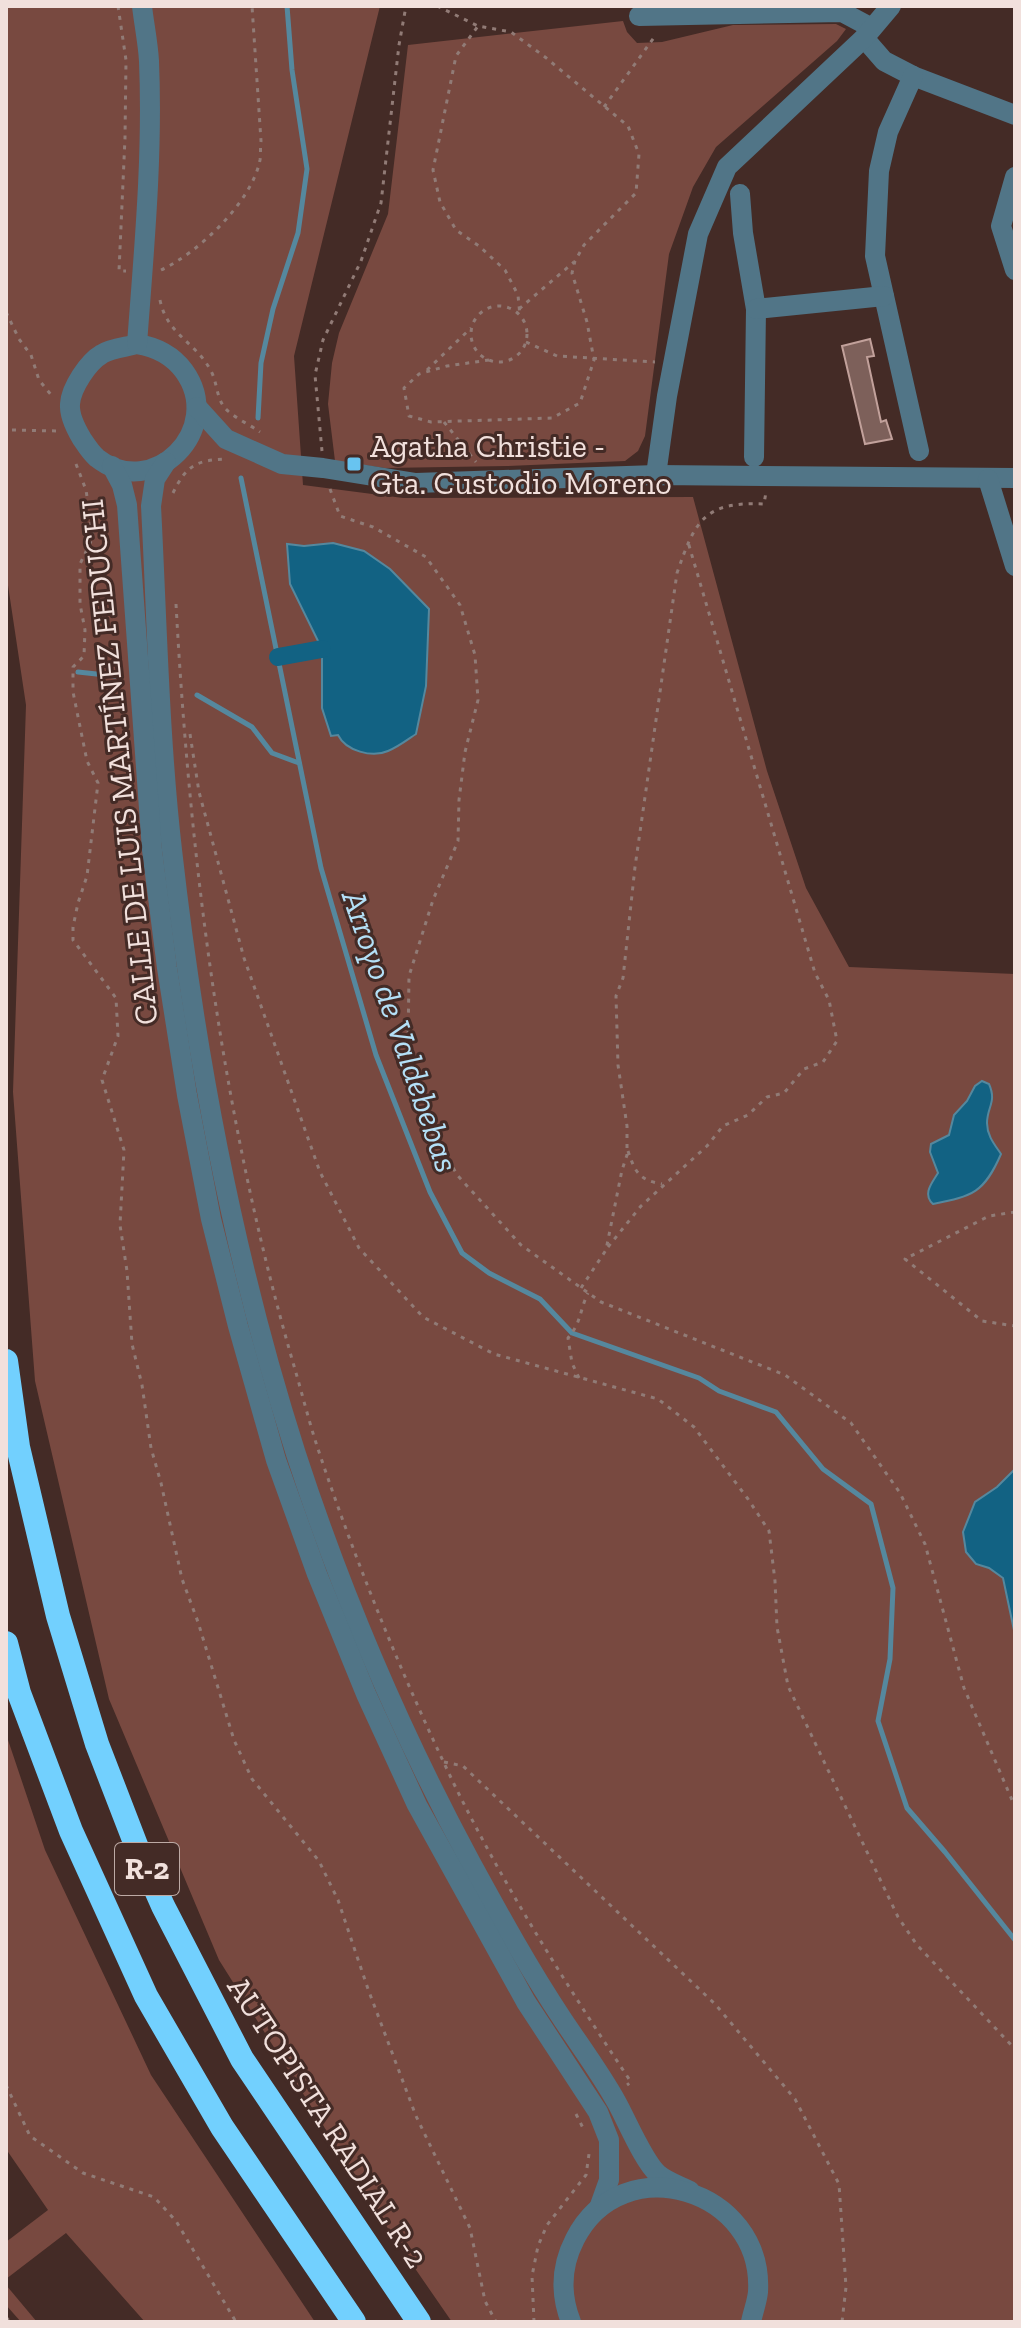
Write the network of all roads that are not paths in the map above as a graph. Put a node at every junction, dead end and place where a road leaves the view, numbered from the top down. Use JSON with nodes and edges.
{"nodes":[{"id":1,"x":142,"y":6,"type":"edge"},
{"id":2,"x":891,"y":6,"type":"edge"},
{"id":3,"x":639,"y":16,"type":"dead end"},
{"id":4,"x":868,"y":33,"type":"junction"},
{"id":5,"x":913,"y":76,"type":"junction"},
{"id":6,"x":1015,"y":115,"type":"edge"},
{"id":7,"x":1015,"y":177,"type":"edge"},
{"id":8,"x":740,"y":194,"type":"dead end"},
{"id":9,"x":1015,"y":270,"type":"edge"},
{"id":10,"x":884,"y":296,"type":"junction"},
{"id":11,"x":756,"y":309,"type":"junction"},
{"id":12,"x":137,"y":344,"type":"junction"},
{"id":13,"x":197,"y":407,"type":"junction"},
{"id":14,"x":229,"y":449,"type":"junction"},
{"id":15,"x":919,"y":451,"type":"dead end"},
{"id":16,"x":173,"y":457,"type":"junction"},
{"id":17,"x":754,"y":457,"type":"dead end"},
{"id":18,"x":112,"y":466,"type":"junction"},
{"id":19,"x":656,"y":475,"type":"junction"},
{"id":20,"x":1015,"y":478,"type":"edge"},
{"id":21,"x":988,"y":479,"type":"junction"},
{"id":22,"x":1015,"y":566,"type":"edge"},
{"id":23,"x":6,"y":1361,"type":"edge"},
{"id":24,"x":6,"y":1643,"type":"edge"},
{"id":25,"x":690,"y":2191,"type":"junction"},
{"id":26,"x":599,"y":2208,"type":"junction"},
{"id":27,"x":565,"y":2316,"type":"edge"},
{"id":28,"x":354,"y":2322,"type":"edge"},
{"id":29,"x":419,"y":2322,"type":"edge"},
{"id":30,"x":751,"y":2322,"type":"edge"}],
"edges":[{"from":1,"to":12,"type":"street"},
{"from":2,"to":4,"type":"street"},
{"from":3,"to":4,"type":"street"},
{"from":4,"to":5,"type":"street"},
{"from":4,"to":19,"type":"street"},
{"from":5,"to":6,"type":"street"},
{"from":5,"to":10,"type":"street"},
{"from":7,"to":9,"type":"street"},
{"from":8,"to":11,"type":"street"},
{"from":10,"to":11,"type":"street"},
{"from":10,"to":15,"type":"street"},
{"from":11,"to":17,"type":"street"},
{"from":12,"to":13,"type":"street"},
{"from":12,"to":18,"type":"street"},
{"from":13,"to":14,"type":"street"},
{"from":13,"to":16,"type":"street"},
{"from":14,"to":16,"type":"street"},
{"from":14,"to":19,"type":"street"},
{"from":16,"to":18,"type":"street"},
{"from":16,"to":25,"type":"street","name":"CALLE DE LUIS MARTÍNEZ FEDUCHI"},
{"from":18,"to":26,"type":"street","name":"CALLE DE LUIS MARTÍNEZ FEDUCHI"},
{"from":19,"to":21,"type":"street"},
{"from":20,"to":21,"type":"street"},
{"from":21,"to":22,"type":"street"},
{"from":23,"to":29,"type":"highway","name":"AUTOPISTA RADIAL R-2","number":"R-2"},
{"from":24,"to":28,"type":"highway","number":"R-2"},
{"from":25,"to":26,"type":"street"},
{"from":25,"to":30,"type":"street","name":"CALLE DE LUIS MARTÍNEZ FEDUCHI"},
{"from":26,"to":27,"type":"street"}]}
